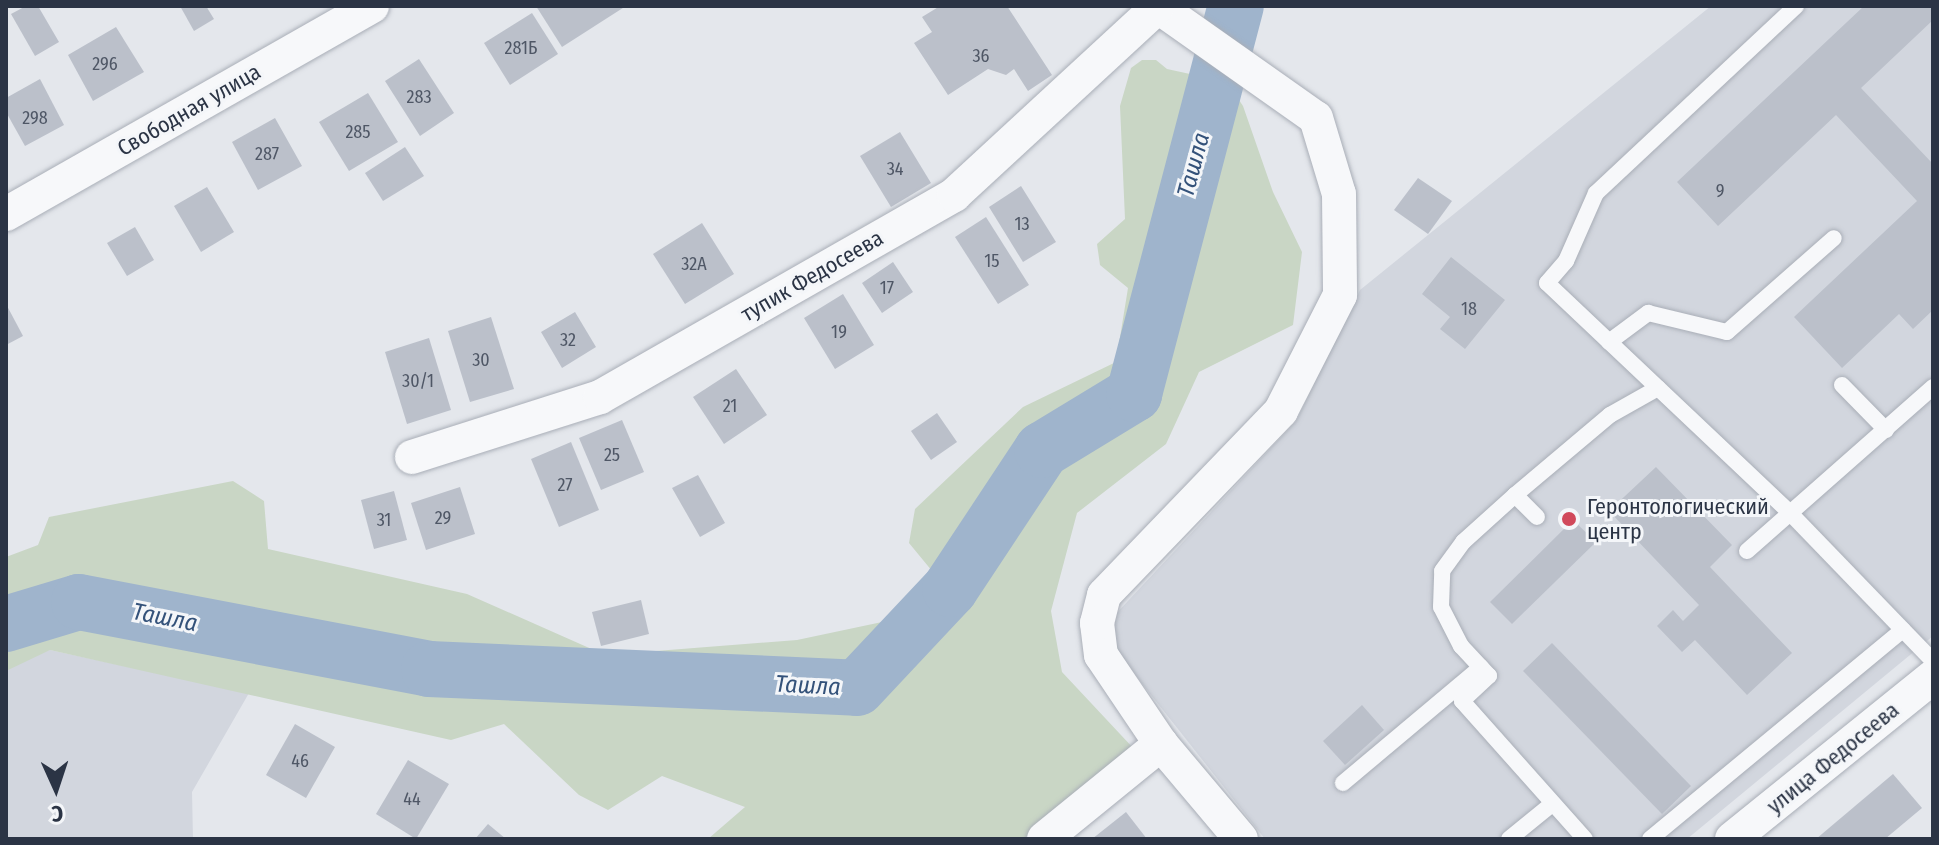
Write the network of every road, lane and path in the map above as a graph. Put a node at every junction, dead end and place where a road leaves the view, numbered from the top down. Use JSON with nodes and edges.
{"nodes":[{"id":1,"x":372,"y":6,"type":"edge"},
{"id":2,"x":1157,"y":6,"type":"edge"},
{"id":3,"x":1796,"y":6,"type":"edge"},
{"id":4,"x":6,"y":214,"type":"edge"},
{"id":5,"x":1834,"y":238,"type":"dead end"},
{"id":6,"x":1609,"y":342,"type":"junction"},
{"id":7,"x":1842,"y":385,"type":"dead end"},
{"id":8,"x":1933,"y":387,"type":"edge"},
{"id":9,"x":1658,"y":388,"type":"junction"},
{"id":10,"x":1886,"y":430,"type":"junction"},
{"id":11,"x":412,"y":457,"type":"dead end"},
{"id":12,"x":1515,"y":495,"type":"junction"},
{"id":13,"x":1792,"y":515,"type":"junction"},
{"id":14,"x":1537,"y":517,"type":"dead end"},
{"id":15,"x":1747,"y":551,"type":"dead end"},
{"id":16,"x":1903,"y":630,"type":"junction"},
{"id":17,"x":1933,"y":661,"type":"edge"},
{"id":18,"x":1481,"y":667,"type":"junction"},
{"id":19,"x":1933,"y":677,"type":"edge"},
{"id":20,"x":1161,"y":744,"type":"junction"},
{"id":21,"x":1343,"y":783,"type":"dead end"},
{"id":22,"x":1552,"y":804,"type":"junction"},
{"id":23,"x":1044,"y":839,"type":"edge"},
{"id":24,"x":1241,"y":839,"type":"edge"},
{"id":25,"x":1509,"y":839,"type":"edge"},
{"id":26,"x":1585,"y":839,"type":"edge"},
{"id":27,"x":1650,"y":839,"type":"edge"},
{"id":28,"x":1732,"y":839,"type":"edge"}],
"edges":[{"from":1,"to":4,"type":"street","name":"Свободная улица"},
{"from":2,"to":11,"type":"street","name":"тупик Федосеева"},
{"from":2,"to":20,"type":"street"},
{"from":3,"to":6,"type":"lane"},
{"from":5,"to":6,"type":"lane"},
{"from":6,"to":9,"type":"lane"},
{"from":7,"to":10,"type":"lane"},
{"from":8,"to":10,"type":"lane"},
{"from":9,"to":12,"type":"lane"},
{"from":9,"to":13,"type":"lane"},
{"from":10,"to":13,"type":"lane"},
{"from":12,"to":14,"type":"lane"},
{"from":12,"to":18,"type":"lane"},
{"from":13,"to":15,"type":"lane"},
{"from":13,"to":16,"type":"lane"},
{"from":16,"to":17,"type":"lane"},
{"from":16,"to":27,"type":"lane"},
{"from":18,"to":21,"type":"lane"},
{"from":18,"to":22,"type":"lane"},
{"from":19,"to":28,"type":"street","name":"улица Федосеева"},
{"from":20,"to":23,"type":"street"},
{"from":20,"to":24,"type":"street"},
{"from":22,"to":25,"type":"lane"},
{"from":22,"to":26,"type":"lane"}]}
